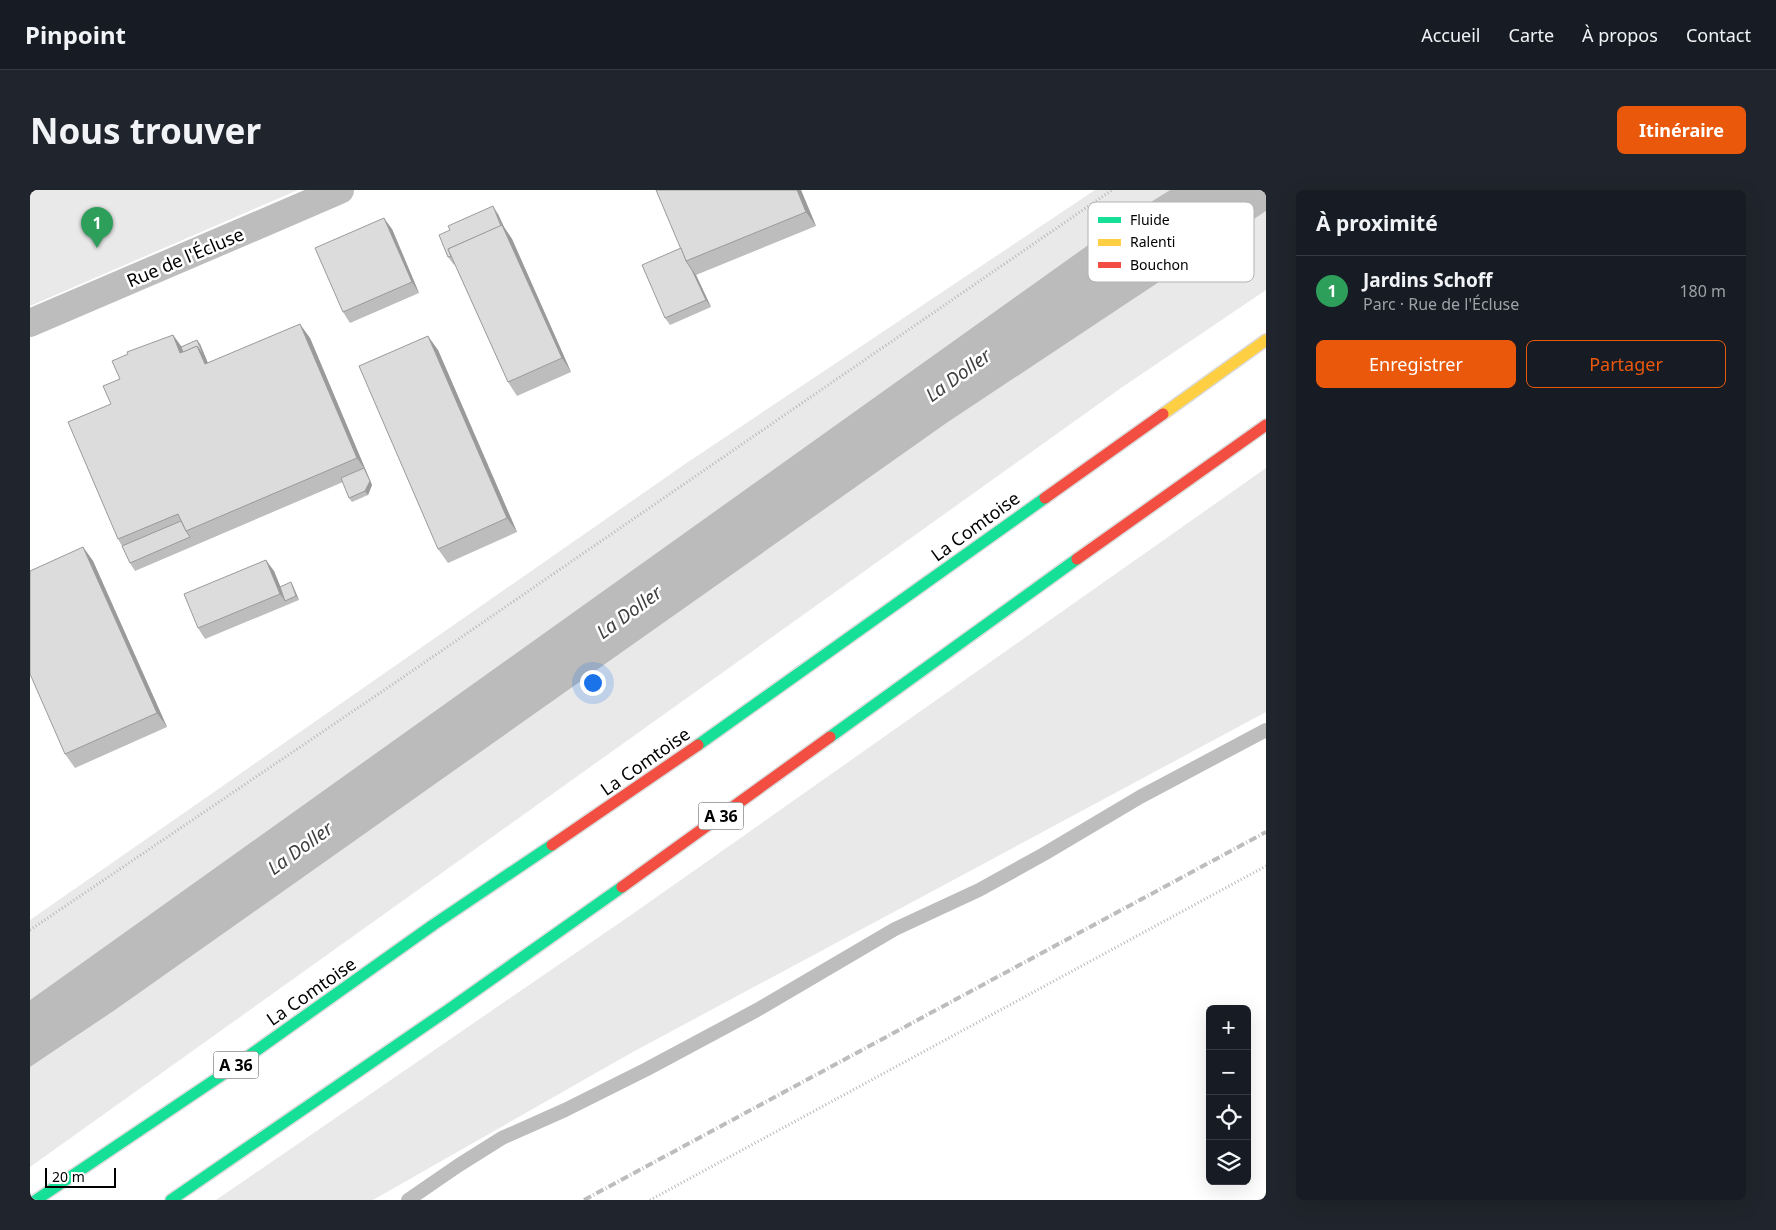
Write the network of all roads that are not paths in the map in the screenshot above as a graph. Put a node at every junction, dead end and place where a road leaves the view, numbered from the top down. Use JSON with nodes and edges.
{"nodes":[{"id":1,"x":340,"y":190,"type":"edge"},
{"id":2,"x":30,"y":323,"type":"edge"},
{"id":3,"x":1266,"y":340,"type":"edge"},
{"id":4,"x":1266,"y":425,"type":"edge"},
{"id":5,"x":1266,"y":730,"type":"edge"},
{"id":6,"x":36,"y":1200,"type":"edge"},
{"id":7,"x":171,"y":1200,"type":"edge"},
{"id":8,"x":408,"y":1200,"type":"edge"}],
"edges":[{"from":1,"to":2,"type":"street","name":"Rue de l'Écluse"},
{"from":3,"to":6,"type":"highway","name":"La Comtoise","number":"A 36"},
{"from":4,"to":7,"type":"highway","number":"A 36"},
{"from":5,"to":8,"type":"lane"}]}
